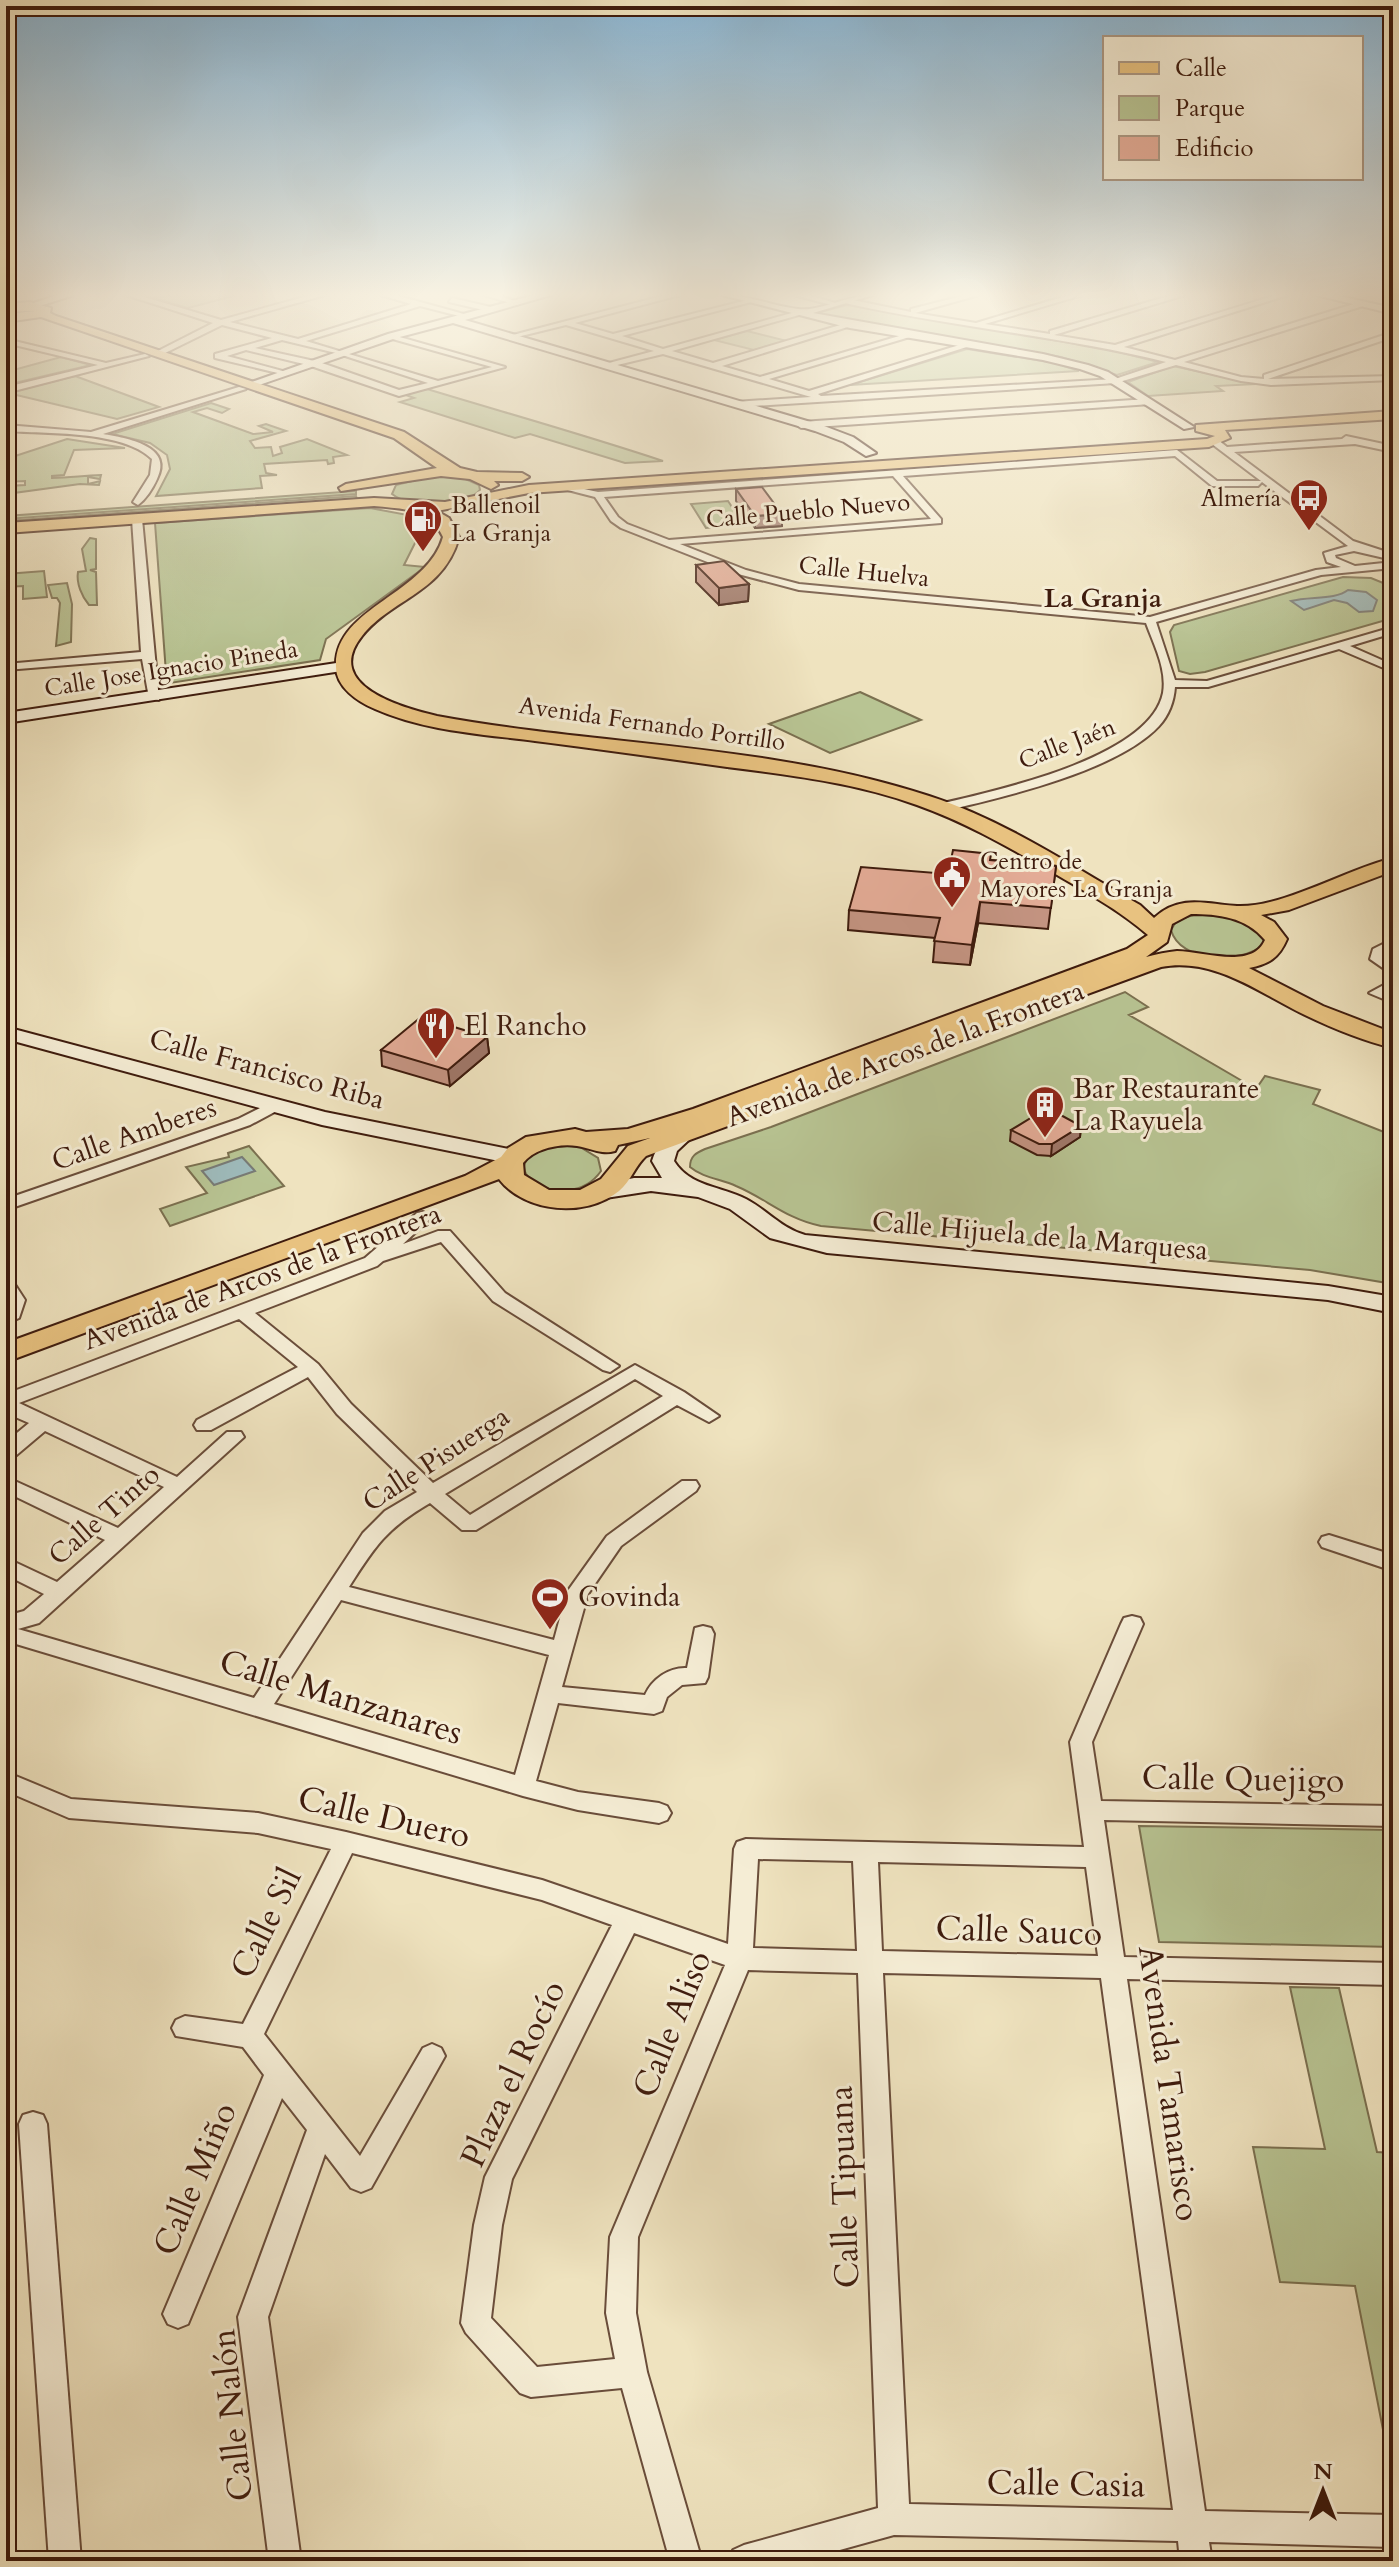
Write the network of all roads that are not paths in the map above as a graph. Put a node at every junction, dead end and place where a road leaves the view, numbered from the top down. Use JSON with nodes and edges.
{"nodes":[{"id":1,"x":157,"y":415,"type":"edge"},
{"id":2,"x":323,"y":415,"type":"edge"},
{"id":3,"x":335,"y":415,"type":"edge"},
{"id":4,"x":770,"y":415,"type":"edge"},
{"id":5,"x":955,"y":415,"type":"edge"},
{"id":6,"x":1168,"y":415,"type":"edge"},
{"id":7,"x":1393,"y":415,"type":"edge"},
{"id":8,"x":801,"y":425,"type":"junction"},
{"id":9,"x":1393,"y":427,"type":"edge"},
{"id":10,"x":6,"y":428,"type":"edge"},
{"id":11,"x":18,"y":429,"type":"junction"},
{"id":12,"x":6,"y":435,"type":"edge"},
{"id":13,"x":92,"y":435,"type":"junction"},
{"id":14,"x":1355,"y":435,"type":"junction"},
{"id":15,"x":1207,"y":439,"type":"junction"},
{"id":16,"x":1136,"y":446,"type":"junction"},
{"id":17,"x":1393,"y":449,"type":"edge"},
{"id":18,"x":870,"y":453,"type":"junction"},
{"id":19,"x":1098,"y":459,"type":"junction"},
{"id":20,"x":468,"y":474,"type":"junction"},
{"id":21,"x":896,"y":474,"type":"junction"},
{"id":22,"x":409,"y":476,"type":"junction"},
{"id":23,"x":392,"y":481,"type":"junction"},
{"id":24,"x":1258,"y":483,"type":"junction"},
{"id":25,"x":561,"y":487,"type":"junction"},
{"id":26,"x":598,"y":495,"type":"junction"},
{"id":27,"x":478,"y":499,"type":"junction"},
{"id":28,"x":138,"y":502,"type":"junction"},
{"id":29,"x":396,"y":502,"type":"junction"},
{"id":30,"x":419,"y":507,"type":"junction"},
{"id":31,"x":6,"y":512,"type":"edge"},
{"id":32,"x":137,"y":519,"type":"junction"},
{"id":33,"x":6,"y":528,"type":"edge"},
{"id":34,"x":666,"y":542,"type":"junction"},
{"id":35,"x":1340,"y":548,"type":"junction"},
{"id":36,"x":1363,"y":548,"type":"junction"},
{"id":37,"x":1334,"y":562,"type":"junction"},
{"id":38,"x":1390,"y":566,"type":"edge"},
{"id":39,"x":1365,"y":568,"type":"junction"},
{"id":40,"x":1320,"y":572,"type":"junction"},
{"id":41,"x":1150,"y":620,"type":"junction"},
{"id":42,"x":1393,"y":630,"type":"edge"},
{"id":43,"x":1338,"y":645,"type":"junction"},
{"id":44,"x":147,"y":655,"type":"junction"},
{"id":45,"x":6,"y":667,"type":"edge"},
{"id":46,"x":343,"y":667,"type":"junction"},
{"id":47,"x":1393,"y":669,"type":"edge"},
{"id":48,"x":1168,"y":677,"type":"junction"},
{"id":49,"x":1205,"y":682,"type":"junction"},
{"id":50,"x":155,"y":698,"type":"junction"},
{"id":51,"x":1164,"y":707,"type":"junction"},
{"id":52,"x":6,"y":718,"type":"edge"},
{"id":53,"x":953,"y":805,"type":"junction"},
{"id":54,"x":1393,"y":864,"type":"edge"},
{"id":55,"x":1393,"y":879,"type":"edge"},
{"id":56,"x":1194,"y":908,"type":"junction"},
{"id":57,"x":1240,"y":912,"type":"junction"},
{"id":58,"x":1272,"y":930,"type":"junction"},
{"id":59,"x":1159,"y":935,"type":"junction"},
{"id":60,"x":1393,"y":943,"type":"edge"},
{"id":61,"x":1265,"y":956,"type":"junction"},
{"id":62,"x":1206,"y":961,"type":"junction"},
{"id":63,"x":1393,"y":971,"type":"edge"},
{"id":64,"x":1393,"y":984,"type":"edge"},
{"id":65,"x":1393,"y":999,"type":"edge"},
{"id":66,"x":1393,"y":1030,"type":"edge"},
{"id":67,"x":6,"y":1033,"type":"edge"},
{"id":68,"x":1393,"y":1041,"type":"edge"},
{"id":69,"x":276,"y":1105,"type":"junction"},
{"id":70,"x":682,"y":1136,"type":"junction"},
{"id":71,"x":590,"y":1139,"type":"junction"},
{"id":72,"x":515,"y":1169,"type":"junction"},
{"id":73,"x":622,"y":1169,"type":"junction"},
{"id":74,"x":694,"y":1189,"type":"junction"},
{"id":75,"x":599,"y":1192,"type":"junction"},
{"id":76,"x":6,"y":1205,"type":"edge"},
{"id":77,"x":423,"y":1217,"type":"junction"},
{"id":78,"x":371,"y":1262,"type":"junction"},
{"id":79,"x":6,"y":1284,"type":"edge"},
{"id":80,"x":1393,"y":1305,"type":"edge"},
{"id":81,"x":241,"y":1311,"type":"junction"},
{"id":82,"x":6,"y":1318,"type":"edge"},
{"id":83,"x":6,"y":1353,"type":"edge"},
{"id":84,"x":610,"y":1366,"type":"dead end"},
{"id":85,"x":311,"y":1368,"type":"junction"},
{"id":86,"x":6,"y":1372,"type":"edge"},
{"id":87,"x":677,"y":1396,"type":"junction"},
{"id":88,"x":6,"y":1403,"type":"edge"},
{"id":89,"x":709,"y":1416,"type":"dead end"},
{"id":90,"x":43,"y":1422,"type":"junction"},
{"id":91,"x":204,"y":1425,"type":"dead end"},
{"id":92,"x":234,"y":1437,"type":"dead end"},
{"id":93,"x":6,"y":1453,"type":"edge"},
{"id":94,"x":6,"y":1484,"type":"edge"},
{"id":95,"x":179,"y":1486,"type":"junction"},
{"id":96,"x":689,"y":1486,"type":"dead end"},
{"id":97,"x":431,"y":1493,"type":"junction"},
{"id":98,"x":120,"y":1538,"type":"junction"},
{"id":99,"x":1329,"y":1542,"type":"dead end"},
{"id":100,"x":1393,"y":1563,"type":"edge"},
{"id":101,"x":6,"y":1566,"type":"edge"},
{"id":102,"x":335,"y":1591,"type":"junction"},
{"id":103,"x":59,"y":1592,"type":"junction"},
{"id":104,"x":6,"y":1624,"type":"edge"},
{"id":105,"x":1132,"y":1624,"type":"dead end"},
{"id":106,"x":6,"y":1633,"type":"edge"},
{"id":107,"x":703,"y":1634,"type":"dead end"},
{"id":108,"x":562,"y":1650,"type":"junction"},
{"id":109,"x":551,"y":1694,"type":"junction"},
{"id":110,"x":259,"y":1709,"type":"junction"},
{"id":111,"x":6,"y":1781,"type":"edge"},
{"id":112,"x":523,"y":1787,"type":"junction"},
{"id":113,"x":1091,"y":1810,"type":"junction"},
{"id":114,"x":659,"y":1813,"type":"dead end"},
{"id":115,"x":1393,"y":1816,"type":"edge"},
{"id":116,"x":346,"y":1842,"type":"junction"},
{"id":117,"x":865,"y":1852,"type":"junction"},
{"id":118,"x":1098,"y":1857,"type":"junction"},
{"id":119,"x":627,"y":1921,"type":"junction"},
{"id":120,"x":740,"y":1959,"type":"junction"},
{"id":121,"x":870,"y":1961,"type":"junction"},
{"id":122,"x":1115,"y":1968,"type":"junction"},
{"id":123,"x":1393,"y":1974,"type":"edge"},
{"id":124,"x":185,"y":2028,"type":"dead end"},
{"id":125,"x":250,"y":2036,"type":"junction"},
{"id":126,"x":432,"y":2056,"type":"dead end"},
{"id":127,"x":279,"y":2072,"type":"junction"},
{"id":128,"x":33,"y":2124,"type":"dead end"},
{"id":129,"x":321,"y":2128,"type":"junction"},
{"id":130,"x":178,"y":2314,"type":"dead end"},
{"id":131,"x":632,"y":2372,"type":"junction"},
{"id":132,"x":894,"y":2519,"type":"junction"},
{"id":133,"x":1191,"y":2524,"type":"junction"},
{"id":134,"x":1393,"y":2531,"type":"edge"},
{"id":135,"x":65,"y":2561,"type":"edge"},
{"id":136,"x":285,"y":2561,"type":"edge"},
{"id":137,"x":686,"y":2561,"type":"edge"},
{"id":138,"x":744,"y":2561,"type":"edge"},
{"id":139,"x":1196,"y":2561,"type":"edge"}],
"edges":[{"from":1,"to":13,"type":"street"},
{"from":2,"to":22,"type":"main road"},
{"from":3,"to":20,"type":"main road"},
{"from":4,"to":8,"type":"street"},
{"from":5,"to":8,"type":"street"},
{"from":6,"to":15,"type":"street"},
{"from":7,"to":15,"type":"main road"},
{"from":8,"to":18,"type":"street"},
{"from":9,"to":14,"type":"main road"},
{"from":10,"to":11,"type":"street"},
{"from":11,"to":12,"type":"street"},
{"from":11,"to":13,"type":"street"},
{"from":13,"to":28,"type":"street"},
{"from":14,"to":15,"type":"street"},
{"from":14,"to":15,"type":"main road"},
{"from":14,"to":17,"type":"street"},
{"from":15,"to":16,"type":"main road"},
{"from":15,"to":18,"type":"main road"},
{"from":15,"to":24,"type":"street"},
{"from":15,"to":36,"type":"street"},
{"from":16,"to":19,"type":"street"},
{"from":16,"to":25,"type":"main road"},
{"from":18,"to":20,"type":"main road"},
{"from":19,"to":21,"type":"street"},
{"from":19,"to":24,"type":"street"},
{"from":20,"to":22,"type":"main road"},
{"from":20,"to":27,"type":"main road"},
{"from":21,"to":26,"type":"street"},
{"from":21,"to":34,"type":"street","name":"Calle Pueblo Nuevo"},
{"from":22,"to":23,"type":"main road"},
{"from":23,"to":28,"type":"main road"},
{"from":23,"to":29,"type":"main road"},
{"from":24,"to":35,"type":"street"},
{"from":25,"to":26,"type":"street"},
{"from":25,"to":27,"type":"main road"},
{"from":26,"to":34,"type":"street","name":"Calle Huelva"},
{"from":27,"to":30,"type":"main road"},
{"from":27,"to":53,"type":"main road","name":"Avenida Fernando Portillo"},
{"from":28,"to":31,"type":"main road"},
{"from":29,"to":30,"type":"main road"},
{"from":29,"to":32,"type":"main road"},
{"from":30,"to":46,"type":"main road"},
{"from":32,"to":33,"type":"main road"},
{"from":32,"to":44,"type":"street"},
{"from":34,"to":41,"type":"street","name":"Calle Huelva"},
{"from":35,"to":36,"type":"street"},
{"from":35,"to":37,"type":"street"},
{"from":36,"to":38,"type":"street"},
{"from":37,"to":39,"type":"street"},
{"from":37,"to":40,"type":"street"},
{"from":38,"to":39,"type":"street"},
{"from":39,"to":40,"type":"street"},
{"from":40,"to":41,"type":"street"},
{"from":41,"to":48,"type":"street"},
{"from":42,"to":43,"type":"street"},
{"from":43,"to":47,"type":"street"},
{"from":43,"to":49,"type":"street"},
{"from":44,"to":45,"type":"street"},
{"from":44,"to":50,"type":"street"},
{"from":46,"to":50,"type":"street","name":"Calle Jose Ignacio Pineda"},
{"from":46,"to":53,"type":"main road","name":"Avenida Fernando Portillo"},
{"from":48,"to":49,"type":"street"},
{"from":48,"to":51,"type":"street","name":"Calle Jaén"},
{"from":49,"to":51,"type":"street"},
{"from":50,"to":52,"type":"street","name":"Calle Jose Ignacio Pineda"},
{"from":51,"to":53,"type":"street","name":"Calle Jaén"},
{"from":53,"to":56,"type":"main road","name":"Avenida Fernando Portillo"},
{"from":53,"to":59,"type":"main road","name":"Avenida Fernando Portillo"},
{"from":54,"to":57,"type":"main road"},
{"from":55,"to":58,"type":"main road"},
{"from":56,"to":57,"type":"main road"},
{"from":56,"to":59,"type":"main road","name":"Avenida de Arcos de la Frontera"},
{"from":57,"to":58,"type":"main road"},
{"from":58,"to":61,"type":"main road"},
{"from":59,"to":62,"type":"main road"},
{"from":59,"to":71,"type":"main road","name":"Avenida de Arcos de la Frontera"},
{"from":60,"to":63,"type":"street"},
{"from":61,"to":62,"type":"main road","name":"Avenida de Arcos de la Frontera"},
{"from":61,"to":66,"type":"main road"},
{"from":62,"to":68,"type":"main road"},
{"from":62,"to":70,"type":"main road","name":"Avenida de Arcos de la Frontera"},
{"from":64,"to":65,"type":"street"},
{"from":67,"to":69,"type":"street","name":"Calle Francisco Riba"},
{"from":69,"to":72,"type":"street","name":"Calle Francisco Riba"},
{"from":69,"to":76,"type":"street","name":"Calle Amberes"},
{"from":70,"to":73,"type":"main road","name":"Avenida de Arcos de la Frontera"},
{"from":70,"to":74,"type":"street","name":"Calle Hijuela de la Marquesa"},
{"from":71,"to":72,"type":"main road","name":"Avenida de Arcos de la Frontera"},
{"from":71,"to":73,"type":"main road"},
{"from":72,"to":75,"type":"main road"},
{"from":72,"to":77,"type":"main road","name":"Avenida de Arcos de la Frontera"},
{"from":72,"to":83,"type":"main road","name":"Avenida de Arcos de la Frontera"},
{"from":73,"to":74,"type":"street","name":"Calle Hijuela de la Marquesa"},
{"from":73,"to":75,"type":"main road","name":"Avenida de Arcos de la Frontera"},
{"from":74,"to":75,"type":"street","name":"Calle Hijuela de la Marquesa"},
{"from":74,"to":80,"type":"street","name":"Calle Hijuela de la Marquesa"},
{"from":77,"to":78,"type":"street"},
{"from":77,"to":86,"type":"main road","name":"Avenida de Arcos de la Frontera"},
{"from":78,"to":81,"type":"street"},
{"from":78,"to":84,"type":"street"},
{"from":79,"to":82,"type":"street"},
{"from":81,"to":85,"type":"street"},
{"from":81,"to":88,"type":"street"},
{"from":85,"to":91,"type":"street"},
{"from":85,"to":97,"type":"street"},
{"from":87,"to":89,"type":"street","name":"Calle Pisuerga"},
{"from":87,"to":97,"type":"street","name":"Calle Pisuerga"},
{"from":87,"to":97,"type":"street"},
{"from":88,"to":90,"type":"street"},
{"from":90,"to":93,"type":"street"},
{"from":90,"to":95,"type":"street"},
{"from":92,"to":95,"type":"street","name":"Calle Tinto"},
{"from":94,"to":98,"type":"street"},
{"from":95,"to":98,"type":"street","name":"Calle Tinto"},
{"from":96,"to":108,"type":"street"},
{"from":97,"to":102,"type":"street","name":"Calle Pisuerga"},
{"from":98,"to":103,"type":"street","name":"Calle Tinto"},
{"from":99,"to":100,"type":"street"},
{"from":101,"to":103,"type":"street"},
{"from":102,"to":108,"type":"street"},
{"from":102,"to":110,"type":"street","name":"Calle Pisuerga"},
{"from":103,"to":104,"type":"street","name":"Calle Tinto"},
{"from":105,"to":113,"type":"street","name":"Avenida Tamarisco"},
{"from":106,"to":110,"type":"street","name":"Calle Manzanares"},
{"from":107,"to":109,"type":"street"},
{"from":108,"to":109,"type":"street"},
{"from":109,"to":112,"type":"street"},
{"from":110,"to":112,"type":"street","name":"Calle Manzanares"},
{"from":111,"to":116,"type":"street","name":"Calle Duero"},
{"from":112,"to":114,"type":"street","name":"Calle Manzanares"},
{"from":113,"to":115,"type":"street","name":"Calle Quejigo"},
{"from":113,"to":118,"type":"street","name":"Avenida Tamarisco"},
{"from":116,"to":119,"type":"street","name":"Calle Duero"},
{"from":116,"to":125,"type":"street","name":"Calle Sil"},
{"from":117,"to":118,"type":"street","name":"Calle Aliso"},
{"from":117,"to":120,"type":"street","name":"Calle Aliso"},
{"from":117,"to":121,"type":"street","name":"Calle Tipuana"},
{"from":118,"to":122,"type":"street","name":"Avenida Tamarisco"},
{"from":119,"to":120,"type":"street","name":"Calle Duero"},
{"from":119,"to":131,"type":"street","name":"Plaza el Rocío"},
{"from":120,"to":121,"type":"street","name":"Calle Sauco"},
{"from":120,"to":131,"type":"street","name":"Calle Aliso"},
{"from":121,"to":122,"type":"street","name":"Calle Sauco"},
{"from":121,"to":132,"type":"street","name":"Calle Tipuana"},
{"from":122,"to":123,"type":"street","name":"Calle Sauco"},
{"from":122,"to":133,"type":"street","name":"Avenida Tamarisco"},
{"from":124,"to":125,"type":"street"},
{"from":125,"to":127,"type":"street"},
{"from":126,"to":129,"type":"street"},
{"from":127,"to":129,"type":"street"},
{"from":127,"to":130,"type":"street","name":"Calle Miño"},
{"from":128,"to":135,"type":"street"},
{"from":129,"to":136,"type":"street","name":"Calle Nalón"},
{"from":131,"to":137,"type":"street","name":"Calle Aliso"},
{"from":132,"to":133,"type":"street","name":"Calle Casia"},
{"from":132,"to":138,"type":"street","name":"Calle Casia"},
{"from":133,"to":134,"type":"street","name":"Calle Casia"},
{"from":133,"to":139,"type":"street","name":"Avenida Tamarisco"}]}
